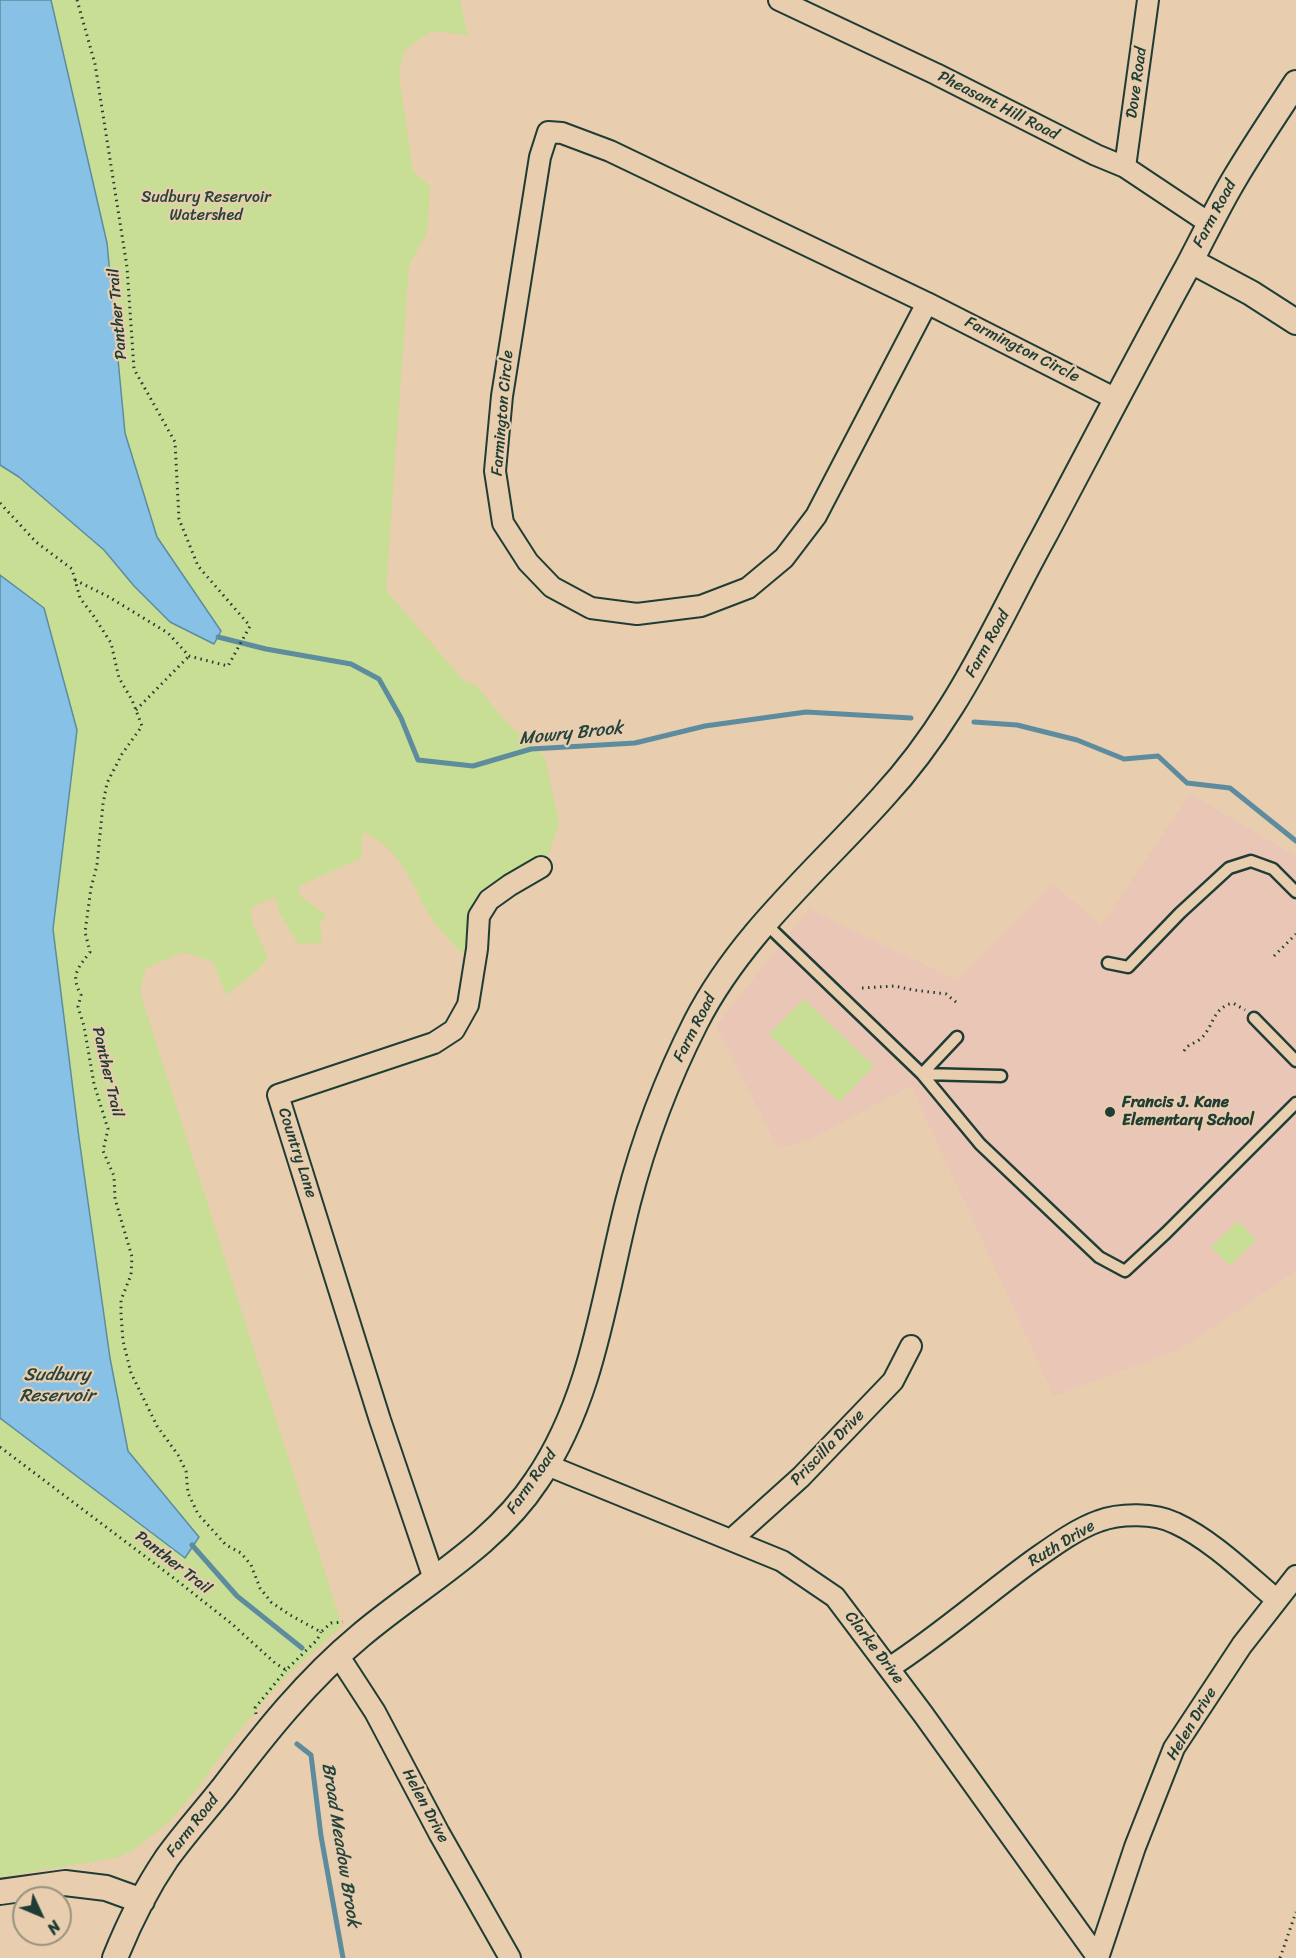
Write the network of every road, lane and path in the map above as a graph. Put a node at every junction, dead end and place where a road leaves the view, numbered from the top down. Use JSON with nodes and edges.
{"nodes":[{"id":1,"x":77,"y":0,"type":"edge"},
{"id":2,"x":779,"y":0,"type":"edge"},
{"id":3,"x":1148,"y":0,"type":"edge"},
{"id":4,"x":1296,"y":83,"type":"edge"},
{"id":5,"x":1125,"y":167,"type":"junction"},
{"id":6,"x":1209,"y":223,"type":"junction"},
{"id":7,"x":1191,"y":261,"type":"junction"},
{"id":8,"x":927,"y":303,"type":"junction"},
{"id":9,"x":1296,"y":322,"type":"edge"},
{"id":10,"x":1116,"y":399,"type":"junction"},
{"id":11,"x":0,"y":503,"type":"edge"},
{"id":12,"x":75,"y":580,"type":"junction"},
{"id":13,"x":189,"y":656,"type":"junction"},
{"id":14,"x":135,"y":710,"type":"junction"},
{"id":15,"x":541,"y":867,"type":"dead end"},
{"id":16,"x":1296,"y":892,"type":"edge"},
{"id":17,"x":765,"y":923,"type":"junction"},
{"id":18,"x":1296,"y":934,"type":"edge"},
{"id":19,"x":1274,"y":956,"type":"dead end"},
{"id":20,"x":1108,"y":963,"type":"dead end"},
{"id":21,"x":862,"y":988,"type":"dead end"},
{"id":22,"x":956,"y":1002,"type":"dead end"},
{"id":23,"x":1254,"y":1018,"type":"joint"},
{"id":24,"x":957,"y":1037,"type":"dead end"},
{"id":25,"x":1184,"y":1051,"type":"dead end"},
{"id":26,"x":1296,"y":1060,"type":"edge"},
{"id":27,"x":922,"y":1074,"type":"junction"},
{"id":28,"x":1001,"y":1076,"type":"dead end"},
{"id":29,"x":1296,"y":1103,"type":"edge"},
{"id":30,"x":911,"y":1346,"type":"dead end"},
{"id":31,"x":0,"y":1447,"type":"edge"},
{"id":32,"x":547,"y":1465,"type":"junction"},
{"id":33,"x":731,"y":1540,"type":"junction"},
{"id":34,"x":1296,"y":1576,"type":"edge"},
{"id":35,"x":434,"y":1579,"type":"junction"},
{"id":36,"x":1278,"y":1600,"type":"junction"},
{"id":37,"x":343,"y":1622,"type":"dead end"},
{"id":38,"x":321,"y":1632,"type":"junction"},
{"id":39,"x":338,"y":1655,"type":"junction"},
{"id":40,"x":889,"y":1668,"type":"junction"},
{"id":41,"x":0,"y":1892,"type":"edge"},
{"id":42,"x":142,"y":1901,"type":"junction"},
{"id":43,"x":1296,"y":1912,"type":"edge"},
{"id":44,"x":115,"y":1958,"type":"edge"},
{"id":45,"x":510,"y":1958,"type":"edge"},
{"id":46,"x":1098,"y":1958,"type":"edge"},
{"id":47,"x":1280,"y":1958,"type":"edge"}],
"edges":[{"from":1,"to":13,"type":"path","name":"Panther Trail"},
{"from":2,"to":5,"type":"street","name":"Pheasant Hill Road"},
{"from":3,"to":5,"type":"street","name":"Dove Road"},
{"from":4,"to":6,"type":"street","name":"Farm Road"},
{"from":5,"to":6,"type":"street","name":"Pheasant Hill Road"},
{"from":6,"to":7,"type":"street","name":"Farm Road"},
{"from":7,"to":9,"type":"street"},
{"from":7,"to":10,"type":"street","name":"Farm Road"},
{"from":8,"to":8,"type":"street","name":"Farmington Circle"},
{"from":8,"to":10,"type":"street","name":"Farmington Circle"},
{"from":10,"to":17,"type":"street","name":"Farm Road"},
{"from":11,"to":12,"type":"path","name":"Panther Trail"},
{"from":12,"to":13,"type":"path","name":"Panther Trail"},
{"from":12,"to":14,"type":"path","name":"Panther Trail"},
{"from":13,"to":14,"type":"path"},
{"from":14,"to":38,"type":"path","name":"Panther Trail"},
{"from":15,"to":35,"type":"street","name":"Country Lane"},
{"from":16,"to":20,"type":"lane"},
{"from":17,"to":27,"type":"lane"},
{"from":17,"to":32,"type":"street","name":"Farm Road"},
{"from":18,"to":19,"type":"path"},
{"from":21,"to":22,"type":"path"},
{"from":23,"to":25,"type":"path"},
{"from":23,"to":26,"type":"lane"},
{"from":24,"to":27,"type":"lane"},
{"from":27,"to":28,"type":"lane"},
{"from":27,"to":29,"type":"lane"},
{"from":30,"to":33,"type":"street","name":"Priscilla Drive"},
{"from":31,"to":38,"type":"path","name":"Panther Trail"},
{"from":32,"to":33,"type":"street","name":"Clarke Drive"},
{"from":32,"to":35,"type":"street","name":"Farm Road"},
{"from":33,"to":40,"type":"street","name":"Clarke Drive"},
{"from":34,"to":36,"type":"street","name":"Helen Drive"},
{"from":35,"to":39,"type":"street","name":"Farm Road"},
{"from":36,"to":40,"type":"street","name":"Ruth Drive"},
{"from":36,"to":46,"type":"street","name":"Helen Drive"},
{"from":37,"to":38,"type":"path","name":"Panther Trail"},
{"from":39,"to":42,"type":"street","name":"Farm Road"},
{"from":39,"to":45,"type":"street","name":"Helen Drive"},
{"from":40,"to":46,"type":"street","name":"Clarke Drive"},
{"from":41,"to":42,"type":"street"},
{"from":42,"to":44,"type":"street","name":"Farm Road"},
{"from":43,"to":47,"type":"path"}]}
